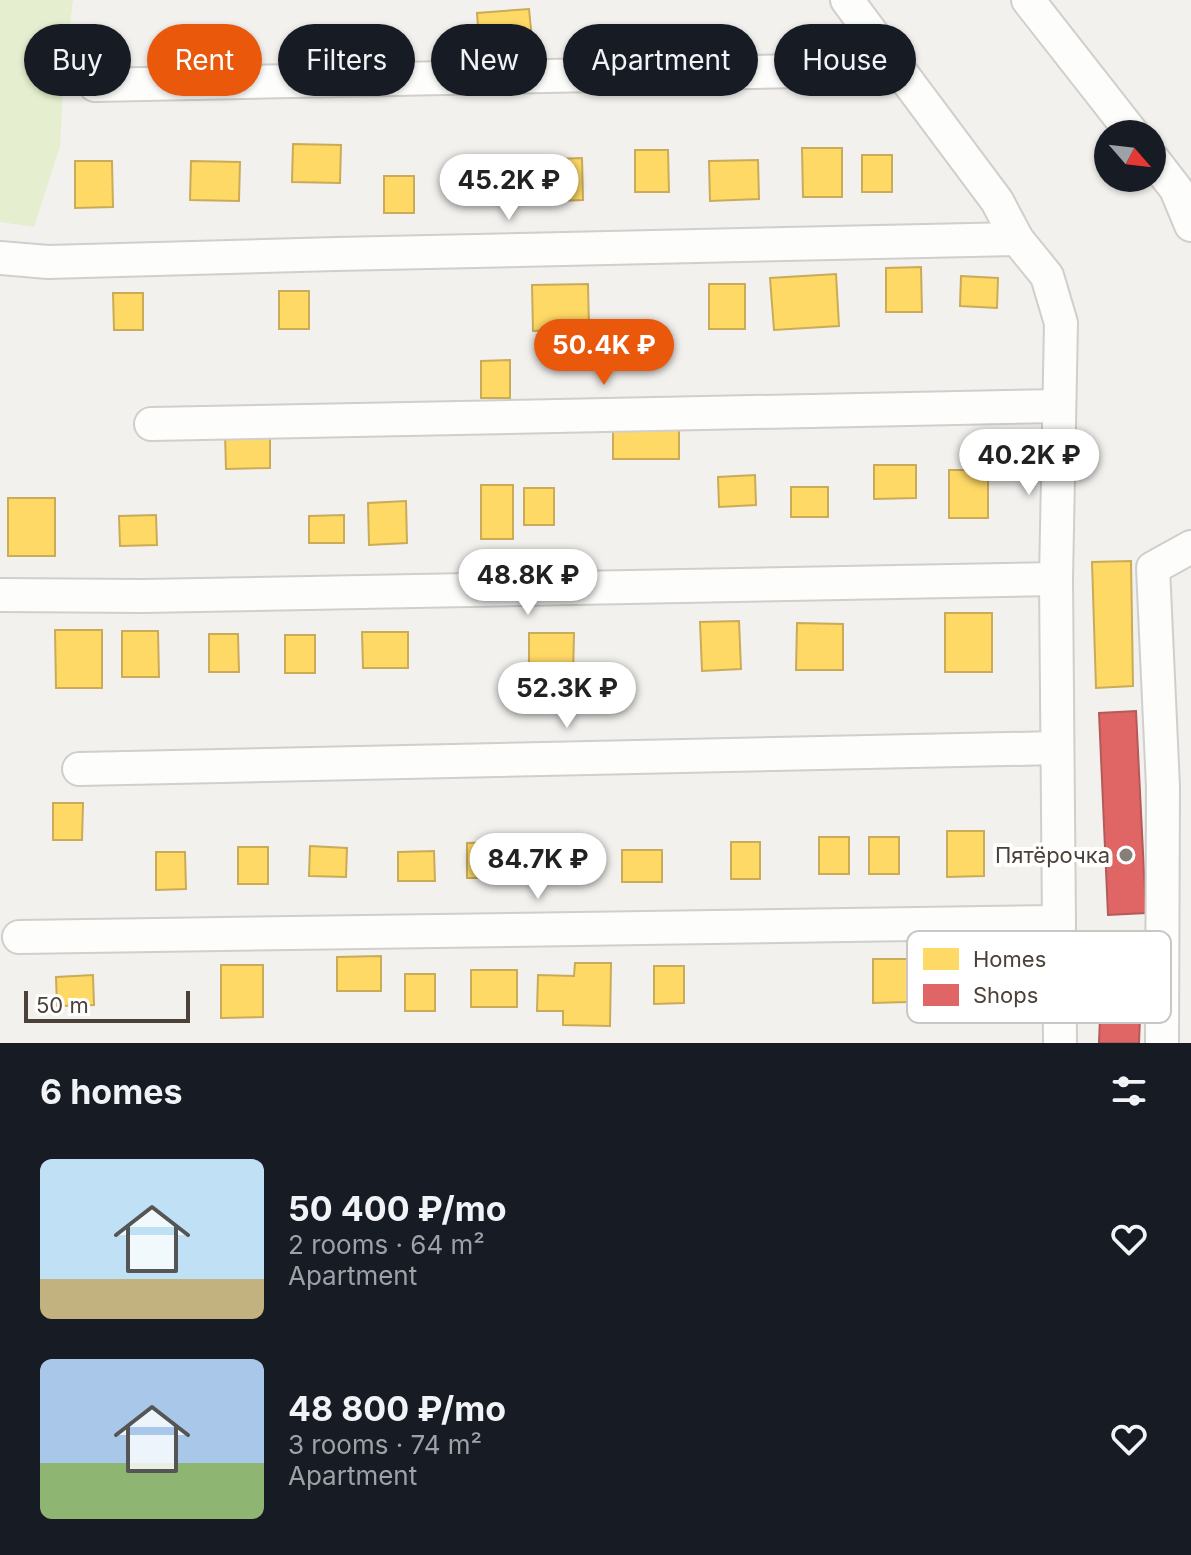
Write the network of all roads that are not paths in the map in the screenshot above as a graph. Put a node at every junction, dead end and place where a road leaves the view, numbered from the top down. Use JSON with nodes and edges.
{"nodes":[{"id":1,"x":847,"y":0,"type":"edge"},
{"id":2,"x":1028,"y":0,"type":"edge"},
{"id":3,"x":865,"y":24,"type":"edge"},
{"id":4,"x":774,"y":71,"type":"edge"},
{"id":5,"x":131,"y":84,"type":"edge"},
{"id":6,"x":916,"y":92,"type":"edge"},
{"id":7,"x":1122,"y":120,"type":"edge"},
{"id":8,"x":1166,"y":176,"type":"edge"},
{"id":9,"x":1191,"y":225,"type":"edge"},
{"id":10,"x":1017,"y":239,"type":"junction"},
{"id":11,"x":0,"y":258,"type":"edge"},
{"id":12,"x":1059,"y":406,"type":"junction"},
{"id":13,"x":151,"y":424,"type":"dead end"},
{"id":14,"x":1191,"y":547,"type":"edge"},
{"id":15,"x":1056,"y":579,"type":"junction"},
{"id":16,"x":0,"y":595,"type":"edge"},
{"id":17,"x":1057,"y":748,"type":"junction"},
{"id":18,"x":79,"y":769,"type":"dead end"},
{"id":19,"x":1177,"y":787,"type":"edge"},
{"id":20,"x":1058,"y":922,"type":"junction"},
{"id":21,"x":1058,"y":931,"type":"edge"},
{"id":22,"x":1169,"y":931,"type":"edge"},
{"id":23,"x":19,"y":937,"type":"dead end"},
{"id":24,"x":1060,"y":1023,"type":"edge"},
{"id":25,"x":1163,"y":1023,"type":"edge"},
{"id":26,"x":1060,"y":1043,"type":"edge"},
{"id":27,"x":1162,"y":1043,"type":"edge"}],
"edges":[{"from":1,"to":3,"type":"street"},
{"from":2,"to":7,"type":"street"},
{"from":4,"to":5,"type":"street"},
{"from":6,"to":10,"type":"street"},
{"from":8,"to":9,"type":"street"},
{"from":10,"to":11,"type":"street"},
{"from":10,"to":12,"type":"street"},
{"from":12,"to":13,"type":"street"},
{"from":12,"to":15,"type":"street"},
{"from":14,"to":19,"type":"street"},
{"from":15,"to":16,"type":"street"},
{"from":15,"to":17,"type":"street"},
{"from":17,"to":18,"type":"street"},
{"from":17,"to":20,"type":"street"},
{"from":19,"to":22,"type":"street"},
{"from":20,"to":21,"type":"street"},
{"from":20,"to":23,"type":"street"},
{"from":24,"to":26,"type":"street"},
{"from":25,"to":27,"type":"street"}]}
